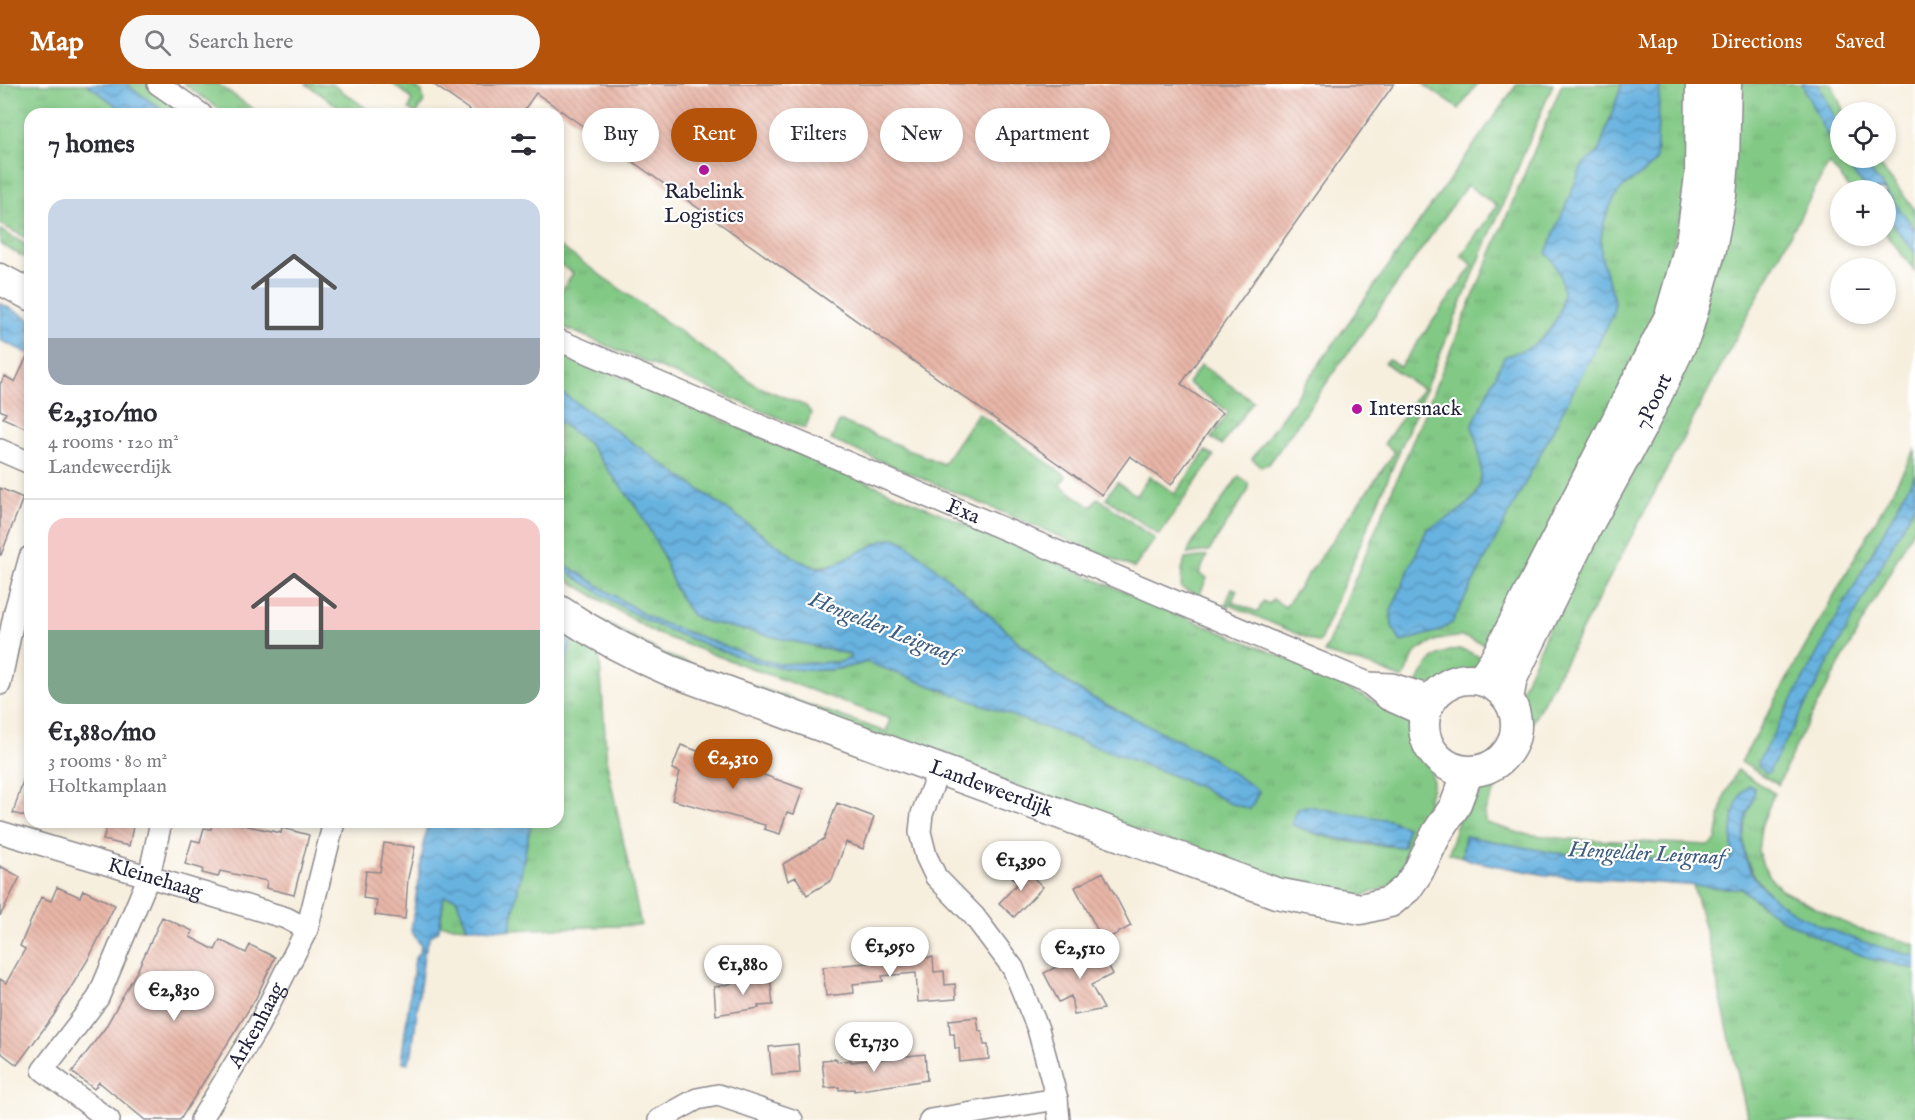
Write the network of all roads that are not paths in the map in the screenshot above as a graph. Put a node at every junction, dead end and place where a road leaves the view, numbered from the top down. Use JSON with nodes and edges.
{"nodes":[{"id":1,"x":158,"y":84,"type":"edge"},
{"id":2,"x":1701,"y":84,"type":"edge"},
{"id":3,"x":1726,"y":84,"type":"edge"},
{"id":4,"x":192,"y":108,"type":"edge"},
{"id":5,"x":0,"y":279,"type":"edge"},
{"id":6,"x":24,"y":292,"type":"edge"},
{"id":7,"x":564,"y":343,"type":"edge"},
{"id":8,"x":0,"y":450,"type":"edge"},
{"id":9,"x":24,"y":460,"type":"edge"},
{"id":10,"x":24,"y":579,"type":"edge"},
{"id":11,"x":564,"y":614,"type":"edge"},
{"id":12,"x":1481,"y":680,"type":"junction"},
{"id":13,"x":0,"y":684,"type":"edge"},
{"id":14,"x":1508,"y":699,"type":"junction"},
{"id":15,"x":1429,"y":706,"type":"junction"},
{"id":16,"x":939,"y":769,"type":"junction"},
{"id":17,"x":1458,"y":769,"type":"junction"},
{"id":18,"x":160,"y":828,"type":"edge"},
{"id":19,"x":333,"y":828,"type":"edge"},
{"id":20,"x":0,"y":832,"type":"edge"},
{"id":21,"x":149,"y":876,"type":"junction"},
{"id":22,"x":308,"y":929,"type":"junction"},
{"id":23,"x":1057,"y":1099,"type":"junction"},
{"id":24,"x":109,"y":1120,"type":"edge"},
{"id":25,"x":201,"y":1120,"type":"edge"},
{"id":26,"x":659,"y":1120,"type":"edge"},
{"id":27,"x":792,"y":1120,"type":"edge"},
{"id":28,"x":930,"y":1120,"type":"edge"},
{"id":29,"x":1059,"y":1120,"type":"edge"}],
"edges":[{"from":1,"to":4,"type":"street"},
{"from":2,"to":12,"type":"street","name":"7Poort"},
{"from":3,"to":14,"type":"street","name":"7Poort"},
{"from":5,"to":6,"type":"street"},
{"from":7,"to":15,"type":"street","name":"Exa"},
{"from":8,"to":9,"type":"street"},
{"from":10,"to":13,"type":"street"},
{"from":11,"to":16,"type":"street","name":"Landeweerdijk"},
{"from":12,"to":14,"type":"street"},
{"from":12,"to":15,"type":"street"},
{"from":14,"to":17,"type":"street"},
{"from":15,"to":17,"type":"street"},
{"from":16,"to":17,"type":"street","name":"Landeweerdijk"},
{"from":16,"to":23,"type":"street"},
{"from":18,"to":21,"type":"street"},
{"from":19,"to":22,"type":"street","name":"Arkenhaag"},
{"from":20,"to":21,"type":"street","name":"Kleinehaag"},
{"from":21,"to":22,"type":"street","name":"Kleinehaag"},
{"from":21,"to":24,"type":"street"},
{"from":22,"to":25,"type":"street","name":"Arkenhaag"},
{"from":23,"to":28,"type":"street"},
{"from":23,"to":29,"type":"street"},
{"from":26,"to":27,"type":"street"}]}
